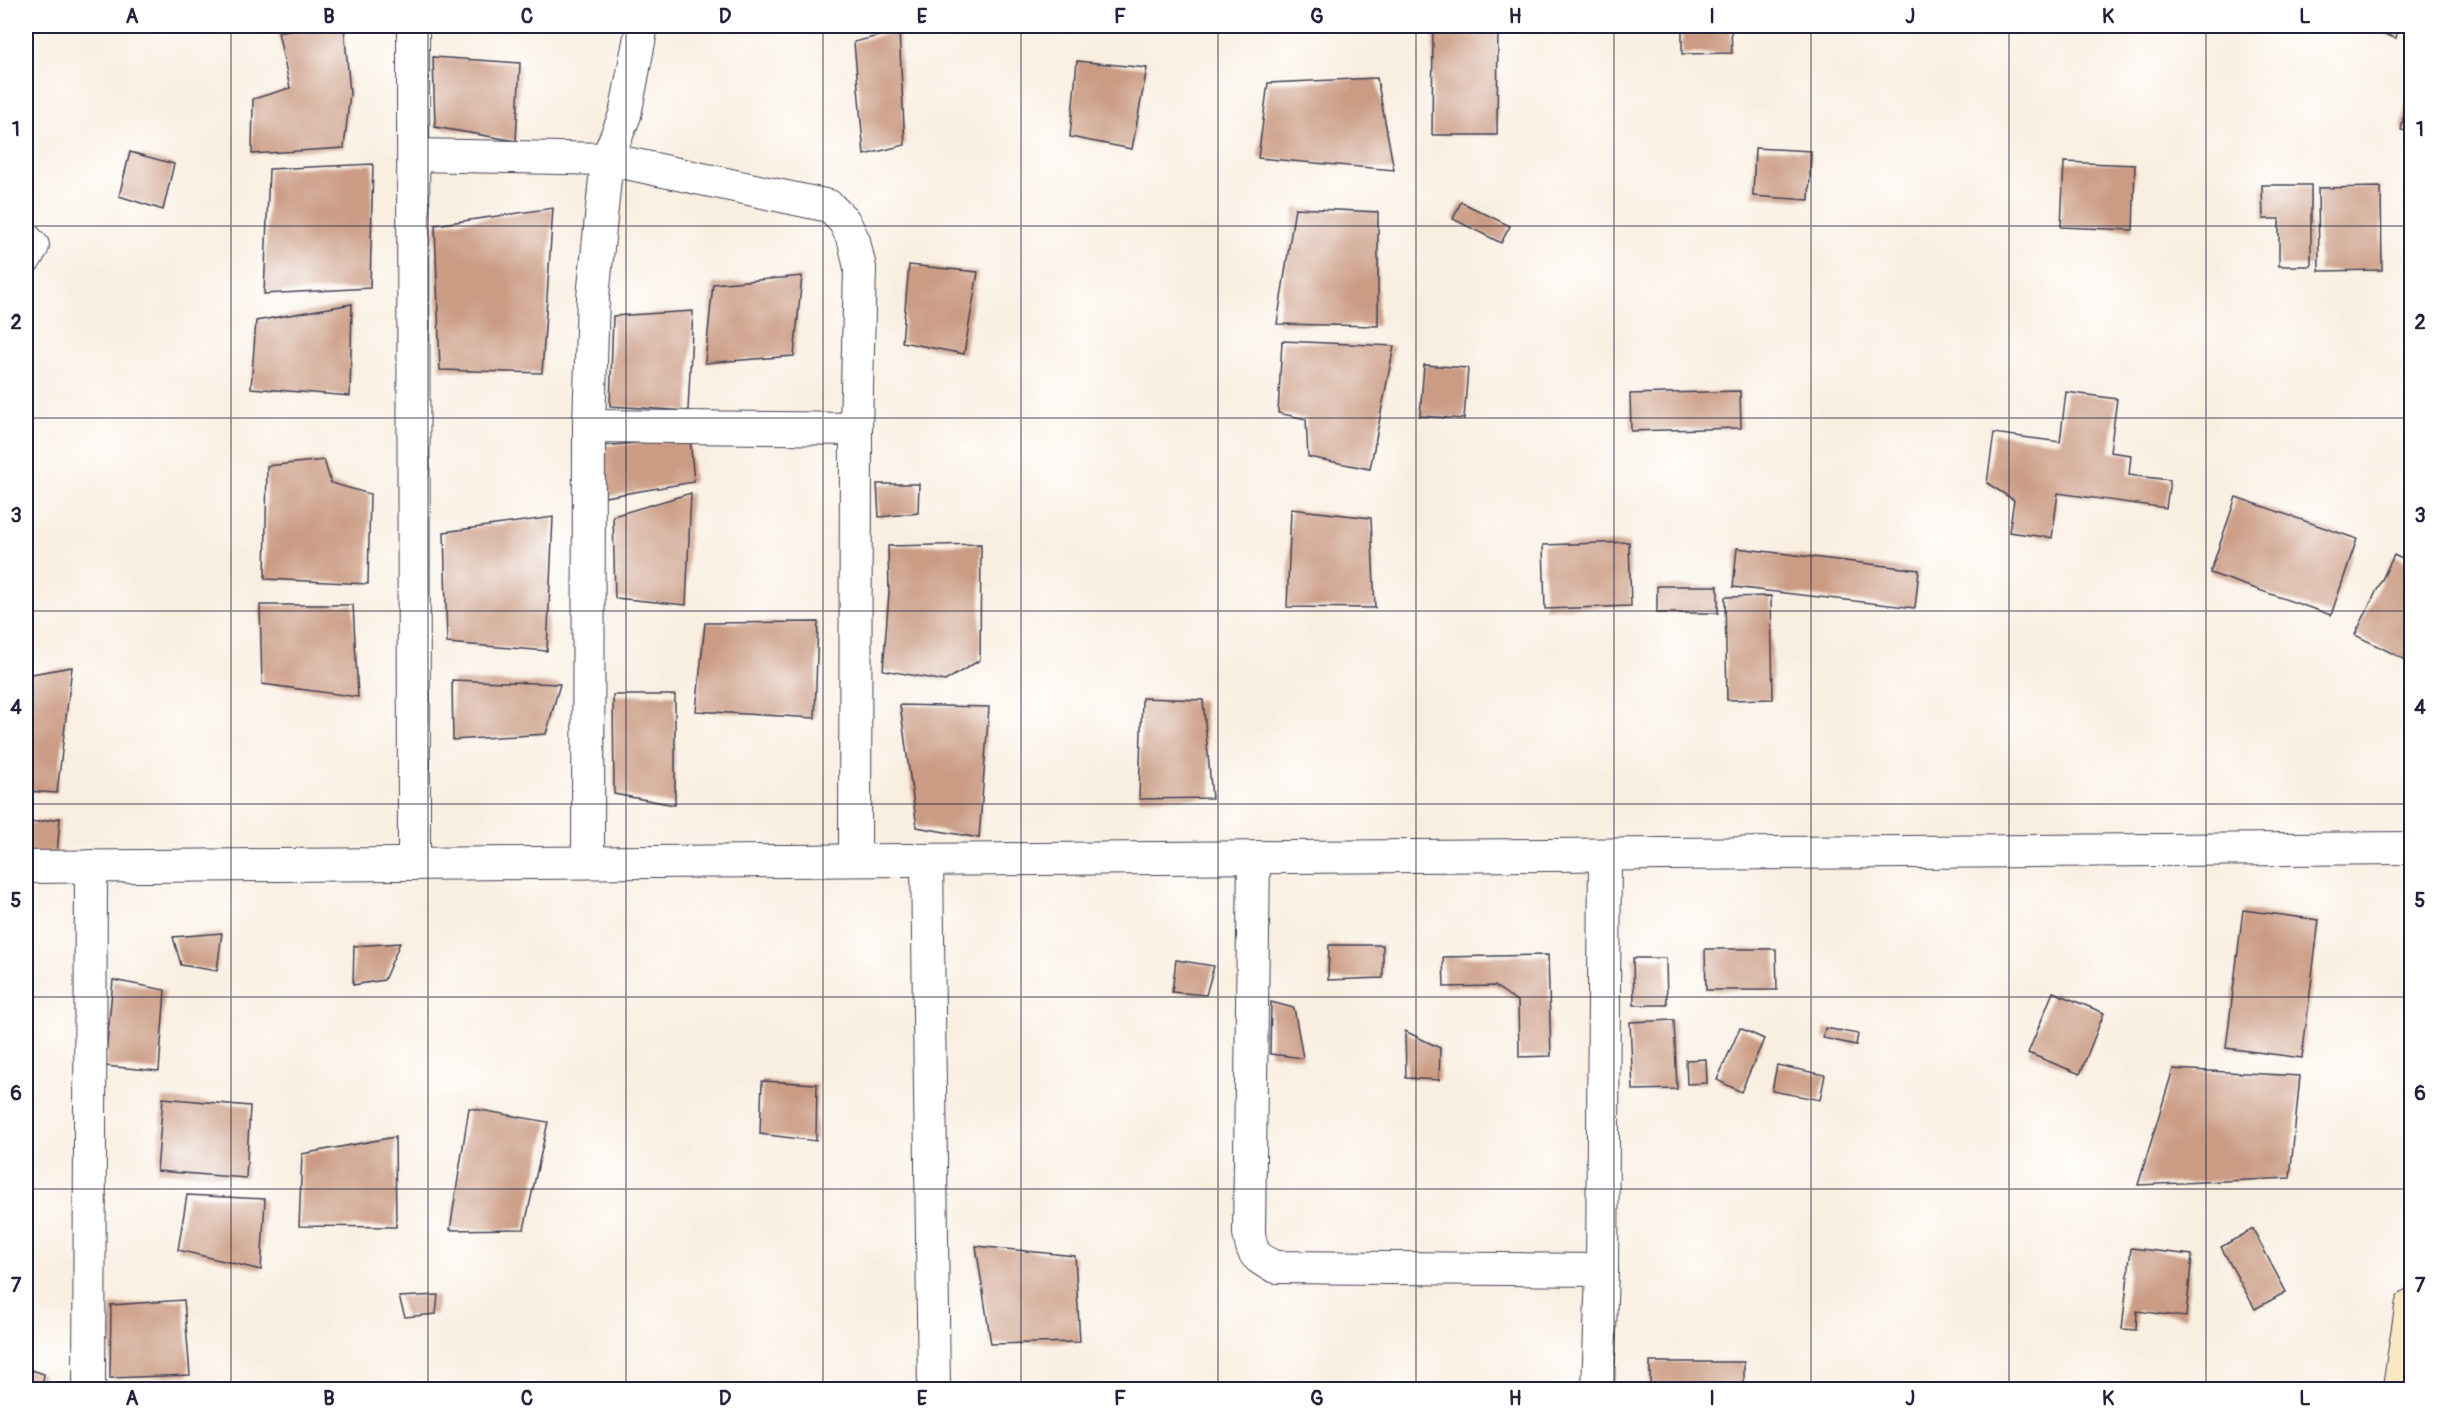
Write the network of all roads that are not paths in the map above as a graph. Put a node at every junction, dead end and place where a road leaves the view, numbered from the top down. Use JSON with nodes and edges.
{"nodes":[{"id":1,"x":413,"y":26,"type":"edge"},
{"id":2,"x":642,"y":26,"type":"edge"},
{"id":3,"x":415,"y":155,"type":"junction"},
{"id":4,"x":608,"y":159,"type":"junction"},
{"id":5,"x":26,"y":239,"type":"edge"},
{"id":6,"x":26,"y":258,"type":"edge"},
{"id":7,"x":589,"y":426,"type":"junction"},
{"id":8,"x":856,"y":429,"type":"junction"},
{"id":9,"x":2412,"y":848,"type":"edge"},
{"id":10,"x":1605,"y":855,"type":"junction"},
{"id":11,"x":1254,"y":858,"type":"junction"},
{"id":12,"x":855,"y":860,"type":"junction"},
{"id":13,"x":927,"y":860,"type":"junction"},
{"id":14,"x":588,"y":862,"type":"junction"},
{"id":15,"x":414,"y":864,"type":"junction"},
{"id":16,"x":91,"y":866,"type":"junction"},
{"id":17,"x":26,"y":867,"type":"edge"},
{"id":18,"x":1602,"y":1270,"type":"junction"},
{"id":19,"x":2412,"y":1305,"type":"edge"},
{"id":20,"x":89,"y":1389,"type":"edge"},
{"id":21,"x":934,"y":1389,"type":"edge"},
{"id":22,"x":1598,"y":1389,"type":"edge"},
{"id":23,"x":2399,"y":1389,"type":"edge"}],
"edges":[{"from":1,"to":3,"type":"street"},
{"from":2,"to":4,"type":"street"},
{"from":3,"to":4,"type":"street"},
{"from":3,"to":15,"type":"street"},
{"from":4,"to":7,"type":"street"},
{"from":4,"to":8,"type":"street"},
{"from":5,"to":6,"type":"street"},
{"from":7,"to":8,"type":"street"},
{"from":7,"to":14,"type":"street"},
{"from":8,"to":12,"type":"street"},
{"from":9,"to":10,"type":"street"},
{"from":10,"to":11,"type":"street"},
{"from":10,"to":18,"type":"street"},
{"from":11,"to":13,"type":"street"},
{"from":11,"to":18,"type":"street"},
{"from":12,"to":13,"type":"street"},
{"from":12,"to":14,"type":"street"},
{"from":13,"to":21,"type":"street"},
{"from":14,"to":15,"type":"street"},
{"from":15,"to":16,"type":"street"},
{"from":16,"to":17,"type":"street"},
{"from":16,"to":20,"type":"street"},
{"from":18,"to":22,"type":"street"},
{"from":19,"to":23,"type":"main road"}]}
